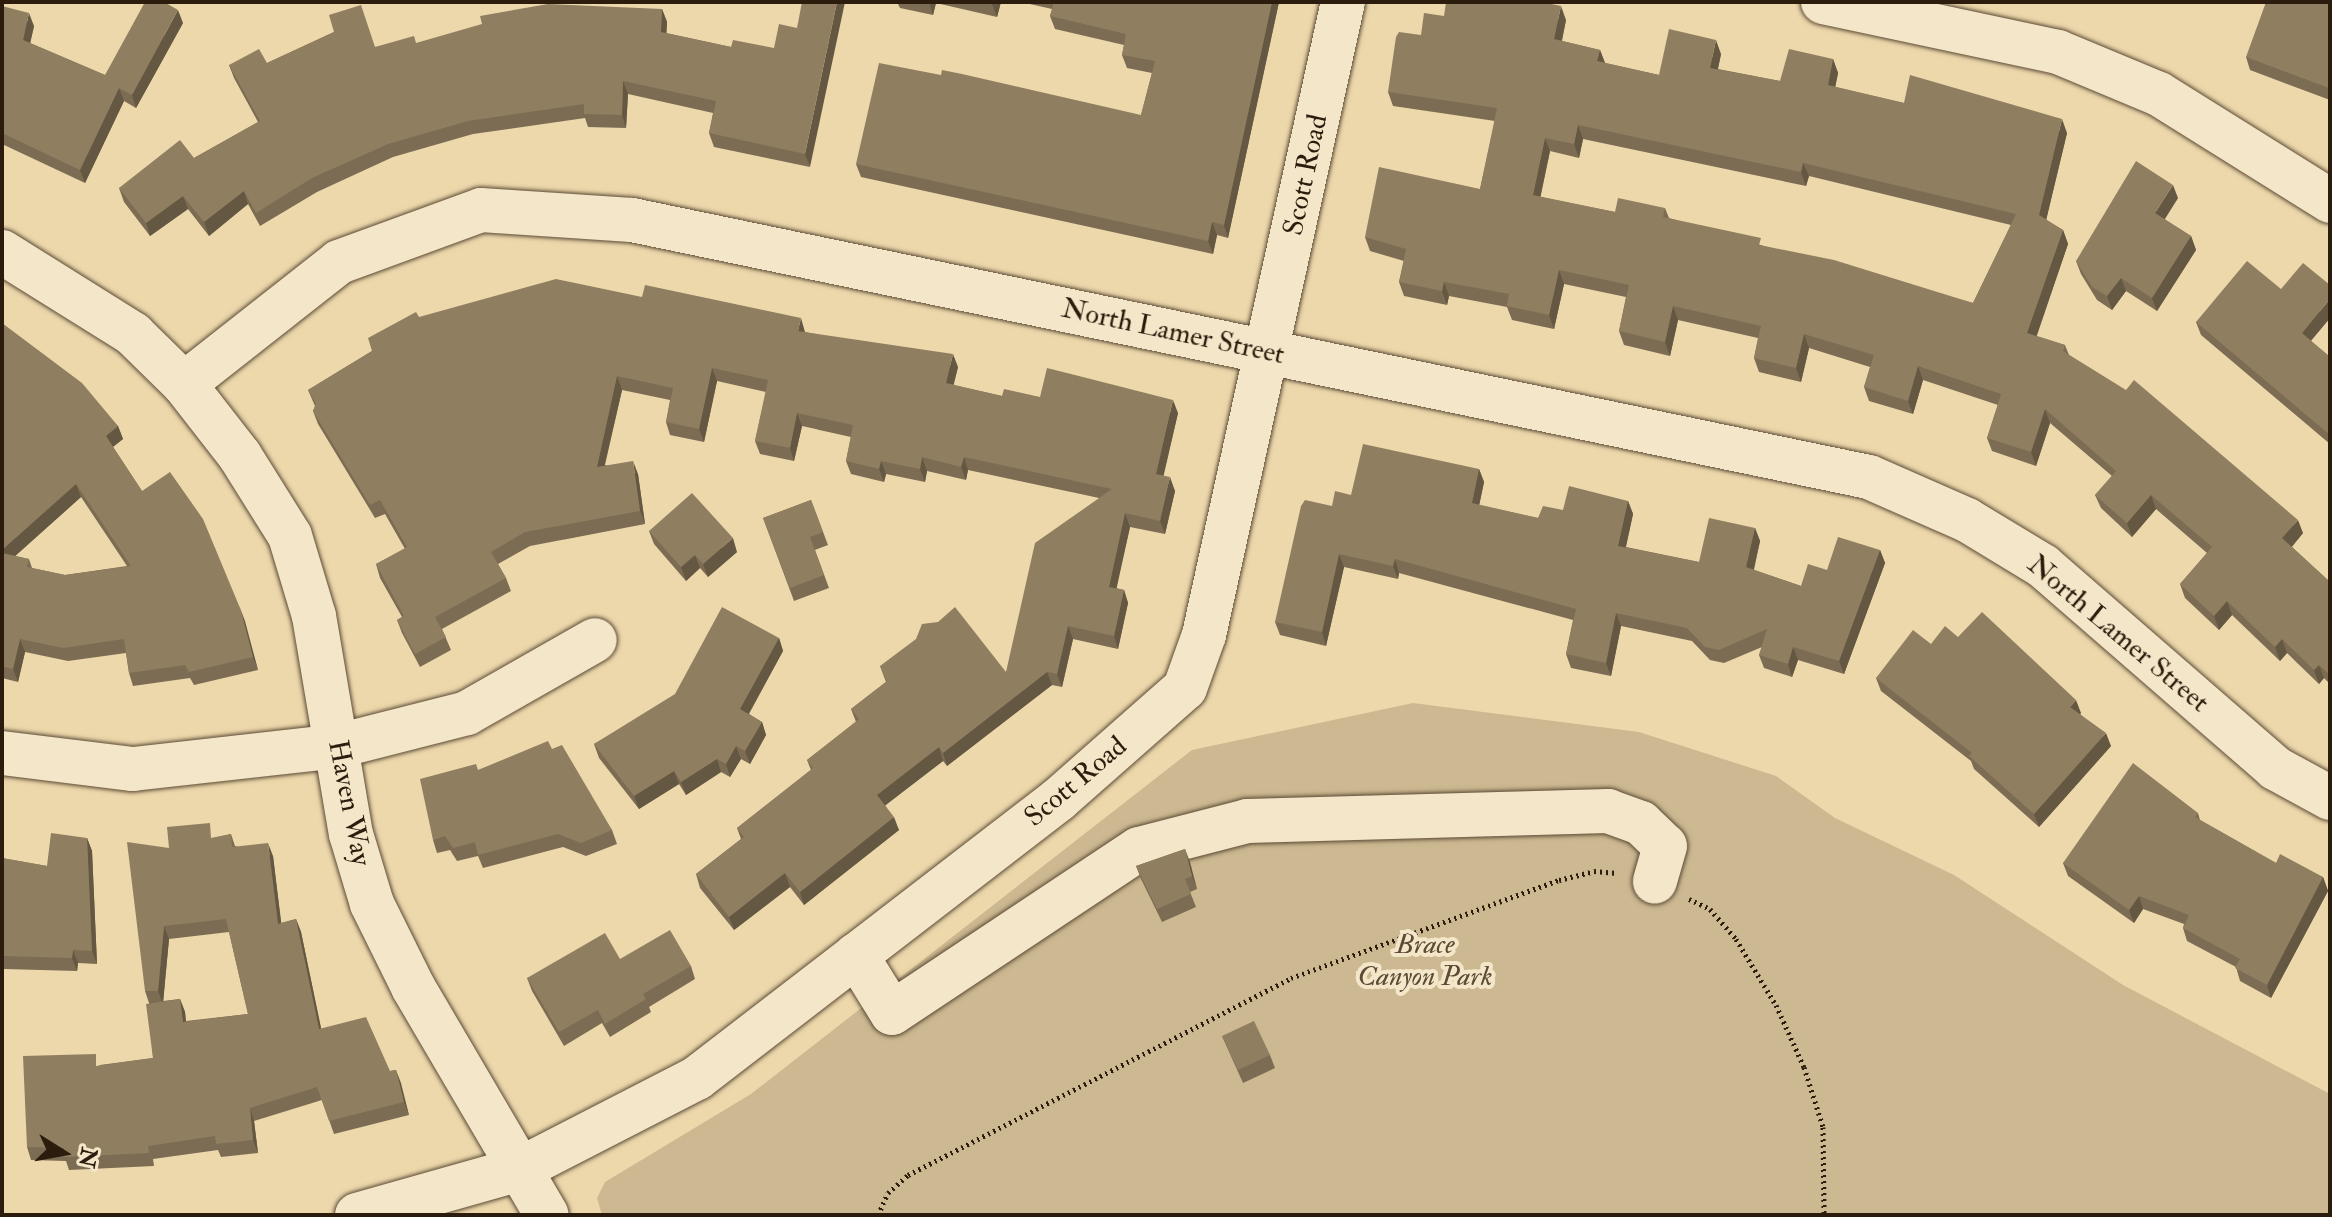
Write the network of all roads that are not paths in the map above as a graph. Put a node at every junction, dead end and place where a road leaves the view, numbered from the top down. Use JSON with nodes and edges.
{"nodes":[{"id":1,"x":1343,"y":2,"type":"edge"},
{"id":2,"x":1823,"y":2,"type":"edge"},
{"id":3,"x":2330,"y":201,"type":"edge"},
{"id":4,"x":2,"y":252,"type":"edge"},
{"id":5,"x":1268,"y":352,"type":"junction"},
{"id":6,"x":184,"y":384,"type":"junction"},
{"id":7,"x":595,"y":640,"type":"dead end"},
{"id":8,"x":338,"y":746,"type":"junction"},
{"id":9,"x":2,"y":753,"type":"edge"},
{"id":10,"x":2330,"y":798,"type":"edge"},
{"id":11,"x":1655,"y":882,"type":"road end"},
{"id":12,"x":856,"y":955,"type":"junction"},
{"id":13,"x":520,"y":1169,"type":"junction"},
{"id":14,"x":357,"y":1215,"type":"edge"},
{"id":15,"x":547,"y":1215,"type":"edge"}],
"edges":[{"from":1,"to":5,"type":"street","name":"Scott Road"},
{"from":2,"to":3,"type":"street"},
{"from":4,"to":6,"type":"street"},
{"from":5,"to":6,"type":"street","name":"North Lamer Street"},
{"from":5,"to":10,"type":"street","name":"North Lamer Street"},
{"from":5,"to":12,"type":"street","name":"Scott Road"},
{"from":6,"to":8,"type":"street","name":"Haven Way"},
{"from":7,"to":8,"type":"street"},
{"from":8,"to":9,"type":"street"},
{"from":8,"to":13,"type":"street","name":"Haven Way"},
{"from":11,"to":12,"type":"street"},
{"from":12,"to":13,"type":"street","name":"Scott Road"},
{"from":13,"to":14,"type":"street","name":"Scott Road"},
{"from":13,"to":15,"type":"street","name":"Haven Way"}]}
